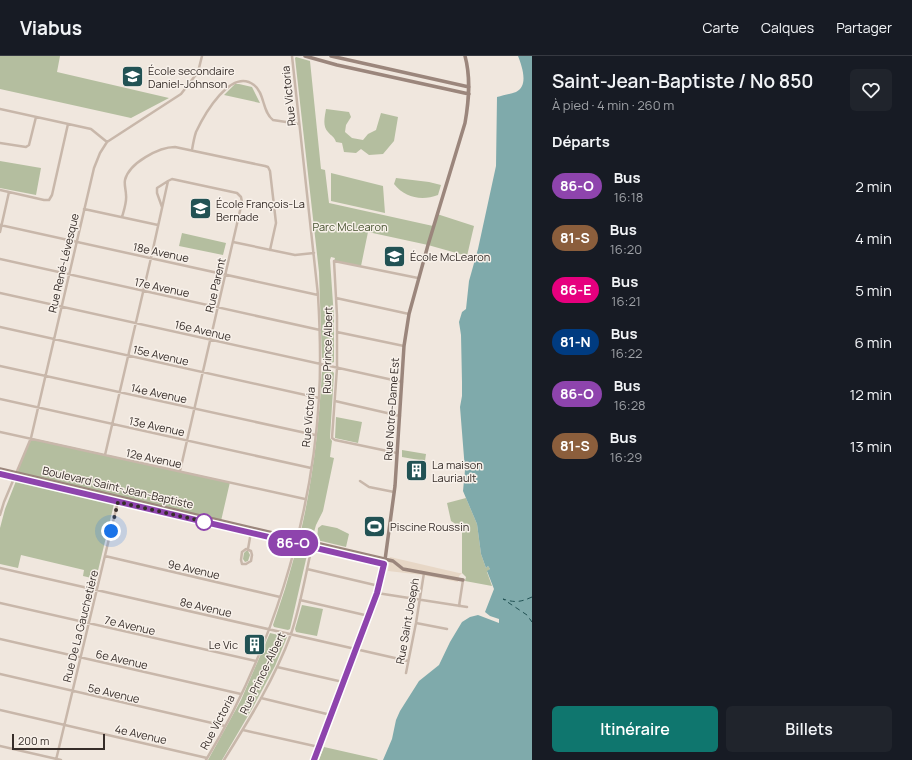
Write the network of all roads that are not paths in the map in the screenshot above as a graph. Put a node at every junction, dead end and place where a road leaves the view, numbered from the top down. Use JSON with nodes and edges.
{"nodes":[{"id":1,"x":202,"y":56,"type":"edge"},
{"id":2,"x":292,"y":56,"type":"edge"},
{"id":3,"x":305,"y":56,"type":"edge"},
{"id":4,"x":331,"y":56,"type":"edge"},
{"id":5,"x":460,"y":56,"type":"edge"},
{"id":6,"x":465,"y":57,"type":"edge"},
{"id":7,"x":367,"y":64,"type":"junction"},
{"id":8,"x":365,"y":72,"type":"junction"},
{"id":9,"x":469,"y":87,"type":"junction"},
{"id":10,"x":469,"y":94,"type":"junction"},
{"id":11,"x":0,"y":109,"type":"edge"},
{"id":12,"x":36,"y":117,"type":"junction"},
{"id":13,"x":68,"y":124,"type":"junction"},
{"id":14,"x":299,"y":124,"type":"junction"},
{"id":15,"x":0,"y":142,"type":"edge"},
{"id":16,"x":107,"y":142,"type":"junction"},
{"id":17,"x":192,"y":150,"type":"junction"},
{"id":18,"x":168,"y":181,"type":"junction"},
{"id":19,"x":0,"y":190,"type":"edge"},
{"id":20,"x":9,"y":192,"type":"junction"},
{"id":21,"x":162,"y":207,"type":"junction"},
{"id":22,"x":84,"y":209,"type":"junction"},
{"id":23,"x":122,"y":217,"type":"junction"},
{"id":24,"x":1,"y":225,"type":"edge"},
{"id":25,"x":158,"y":225,"type":"junction"},
{"id":26,"x":0,"y":232,"type":"edge"},
{"id":27,"x":76,"y":242,"type":"junction"},
{"id":28,"x":233,"y":242,"type":"junction"},
{"id":29,"x":270,"y":250,"type":"junction"},
{"id":30,"x":314,"y":253,"type":"junction"},
{"id":31,"x":151,"y":258,"type":"junction"},
{"id":32,"x":0,"y":259,"type":"edge"},
{"id":33,"x":68,"y":274,"type":"junction"},
{"id":34,"x":226,"y":275,"type":"junction"},
{"id":35,"x":418,"y":278,"type":"junction"},
{"id":36,"x":144,"y":291,"type":"junction"},
{"id":37,"x":0,"y":293,"type":"edge"},
{"id":38,"x":318,"y":295,"type":"junction"},
{"id":39,"x":336,"y":298,"type":"junction"},
{"id":40,"x":61,"y":307,"type":"junction"},
{"id":41,"x":218,"y":307,"type":"junction"},
{"id":42,"x":408,"y":314,"type":"junction"},
{"id":43,"x":136,"y":323,"type":"junction"},
{"id":44,"x":0,"y":327,"type":"edge"},
{"id":45,"x":320,"y":330,"type":"junction"},
{"id":46,"x":337,"y":332,"type":"junction"},
{"id":47,"x":54,"y":339,"type":"junction"},
{"id":48,"x":210,"y":340,"type":"junction"},
{"id":49,"x":404,"y":346,"type":"junction"},
{"id":50,"x":129,"y":356,"type":"junction"},
{"id":51,"x":320,"y":364,"type":"junction"},
{"id":52,"x":0,"y":366,"type":"edge"},
{"id":53,"x":337,"y":368,"type":"junction"},
{"id":54,"x":203,"y":372,"type":"junction"},
{"id":55,"x":45,"y":376,"type":"junction"},
{"id":56,"x":402,"y":382,"type":"junction"},
{"id":57,"x":120,"y":392,"type":"junction"},
{"id":58,"x":319,"y":398,"type":"junction"},
{"id":59,"x":0,"y":400,"type":"edge"},
{"id":60,"x":335,"y":402,"type":"junction"},
{"id":61,"x":37,"y":407,"type":"junction"},
{"id":62,"x":194,"y":408,"type":"junction"},
{"id":63,"x":400,"y":416,"type":"junction"},
{"id":64,"x":113,"y":425,"type":"junction"},
{"id":65,"x":0,"y":432,"type":"edge"},
{"id":66,"x":315,"y":435,"type":"junction"},
{"id":67,"x":31,"y":438,"type":"junction"},
{"id":68,"x":187,"y":440,"type":"junction"},
{"id":69,"x":397,"y":453,"type":"junction"},
{"id":70,"x":105,"y":455,"type":"junction"},
{"id":71,"x":311,"y":468,"type":"junction"},
{"id":72,"x":0,"y":469,"type":"edge"},
{"id":73,"x":180,"y":471,"type":"junction"},
{"id":74,"x":16,"y":473,"type":"junction"},
{"id":75,"x":0,"y":474,"type":"edge"},
{"id":76,"x":14,"y":477,"type":"junction"},
{"id":77,"x":360,"y":481,"type":"dead end"},
{"id":78,"x":394,"y":492,"type":"junction"},
{"id":79,"x":119,"y":497,"type":"junction"},
{"id":80,"x":305,"y":499,"type":"junction"},
{"id":81,"x":118,"y":502,"type":"junction"},
{"id":82,"x":0,"y":515,"type":"edge"},
{"id":83,"x":233,"y":523,"type":"junction"},
{"id":84,"x":231,"y":528,"type":"junction"},
{"id":85,"x":252,"y":528,"type":"junction"},
{"id":86,"x":251,"y":533,"type":"junction"},
{"id":87,"x":297,"y":538,"type":"junction"},
{"id":88,"x":313,"y":542,"type":"junction"},
{"id":89,"x":295,"y":543,"type":"junction"},
{"id":90,"x":312,"y":547,"type":"junction"},
{"id":91,"x":248,"y":549,"type":"junction"},
{"id":92,"x":344,"y":550,"type":"junction"},
{"id":93,"x":343,"y":555,"type":"junction"},
{"id":94,"x":105,"y":556,"type":"junction"},
{"id":95,"x":385,"y":560,"type":"junction"},
{"id":96,"x":384,"y":564,"type":"junction"},
{"id":97,"x":0,"y":568,"type":"edge"},
{"id":98,"x":307,"y":569,"type":"junction"},
{"id":99,"x":424,"y":573,"type":"junction"},
{"id":100,"x":463,"y":580,"type":"joint"},
{"id":101,"x":379,"y":586,"type":"junction"},
{"id":102,"x":97,"y":590,"type":"junction"},
{"id":103,"x":377,"y":593,"type":"junction"},
{"id":104,"x":280,"y":597,"type":"junction"},
{"id":105,"x":300,"y":600,"type":"junction"},
{"id":106,"x":420,"y":600,"type":"junction"},
{"id":107,"x":0,"y":603,"type":"edge"},
{"id":108,"x":459,"y":606,"type":"junction"},
{"id":109,"x":467,"y":607,"type":"dead end"},
{"id":110,"x":368,"y":616,"type":"junction"},
{"id":111,"x":88,"y":623,"type":"junction"},
{"id":112,"x":416,"y":623,"type":"junction"},
{"id":113,"x":269,"y":629,"type":"junction"},
{"id":114,"x":447,"y":629,"type":"dead end"},
{"id":115,"x":291,"y":634,"type":"junction"},
{"id":116,"x":0,"y":639,"type":"edge"},
{"id":117,"x":356,"y":649,"type":"junction"},
{"id":118,"x":80,"y":657,"type":"junction"},
{"id":119,"x":256,"y":661,"type":"junction"},
{"id":120,"x":408,"y":661,"type":"junction"},
{"id":121,"x":277,"y":667,"type":"junction"},
{"id":122,"x":406,"y":673,"type":"dead end"},
{"id":123,"x":0,"y":674,"type":"edge"},
{"id":124,"x":344,"y":682,"type":"junction"},
{"id":125,"x":72,"y":691,"type":"junction"},
{"id":126,"x":241,"y":694,"type":"junction"},
{"id":127,"x":261,"y":698,"type":"junction"},
{"id":128,"x":0,"y":710,"type":"edge"},
{"id":129,"x":331,"y":715,"type":"junction"},
{"id":130,"x":64,"y":725,"type":"junction"},
{"id":131,"x":225,"y":726,"type":"junction"},
{"id":132,"x":243,"y":730,"type":"junction"},
{"id":133,"x":0,"y":746,"type":"edge"},
{"id":134,"x":319,"y":747,"type":"junction"},
{"id":135,"x":207,"y":759,"type":"edge"},
{"id":136,"x":56,"y":760,"type":"edge"},
{"id":137,"x":61,"y":760,"type":"edge"},
{"id":138,"x":224,"y":760,"type":"edge"},
{"id":139,"x":314,"y":760,"type":"edge"}],
"edges":[{"from":1,"to":16,"type":"street","name":"Rue René-Lévesque"},
{"from":2,"to":14,"type":"street","name":"Rue Victoria"},
{"from":3,"to":8,"type":"main road"},
{"from":4,"to":7,"type":"main road"},
{"from":5,"to":6,"type":"street"},
{"from":6,"to":9,"type":"main road","name":"Rue Notre-Dame Est"},
{"from":7,"to":8,"type":"main road"},
{"from":7,"to":9,"type":"main road"},
{"from":8,"to":10,"type":"main road"},
{"from":9,"to":10,"type":"main road","name":"Rue Notre-Dame Est"},
{"from":10,"to":35,"type":"main road","name":"Rue Notre-Dame Est"},
{"from":11,"to":12,"type":"street"},
{"from":12,"to":13,"type":"street"},
{"from":12,"to":15,"type":"street"},
{"from":13,"to":16,"type":"street"},
{"from":13,"to":20,"type":"street"},
{"from":14,"to":17,"type":"street"},
{"from":14,"to":30,"type":"street","name":"Rue Victoria"},
{"from":16,"to":22,"type":"street","name":"Rue René-Lévesque"},
{"from":17,"to":23,"type":"street"},
{"from":17,"to":29,"type":"street"},
{"from":18,"to":21,"type":"street"},
{"from":18,"to":21,"type":"street"},
{"from":18,"to":28,"type":"street","name":"Rue Parent"},
{"from":19,"to":20,"type":"street"},
{"from":20,"to":24,"type":"street"},
{"from":21,"to":25,"type":"street"},
{"from":22,"to":23,"type":"street"},
{"from":22,"to":27,"type":"street","name":"Rue René-Lévesque"},
{"from":23,"to":25,"type":"street"},
{"from":24,"to":26,"type":"street"},
{"from":24,"to":27,"type":"street","name":"18e Avenue"},
{"from":25,"to":31,"type":"street"},
{"from":27,"to":31,"type":"street","name":"18e Avenue"},
{"from":27,"to":33,"type":"street","name":"Rue René-Lévesque"},
{"from":28,"to":29,"type":"street"},
{"from":28,"to":34,"type":"street","name":"Rue Parent"},
{"from":29,"to":30,"type":"street"},
{"from":30,"to":38,"type":"street","name":"Rue Victoria"},
{"from":31,"to":34,"type":"street","name":"18e Avenue"},
{"from":31,"to":36,"type":"street"},
{"from":32,"to":33,"type":"street","name":"17e Avenue"},
{"from":33,"to":36,"type":"street","name":"17e Avenue"},
{"from":33,"to":40,"type":"street","name":"Rue René-Lévesque"},
{"from":34,"to":38,"type":"street","name":"18e Avenue"},
{"from":34,"to":41,"type":"street","name":"Rue Parent"},
{"from":35,"to":39,"type":"street","name":"Rue Prince Albert"},
{"from":35,"to":42,"type":"main road","name":"Rue Notre-Dame Est"},
{"from":36,"to":41,"type":"street","name":"17e Avenue"},
{"from":36,"to":43,"type":"street"},
{"from":37,"to":40,"type":"street","name":"16e Avenue"},
{"from":38,"to":45,"type":"street","name":"Rue Victoria"},
{"from":39,"to":42,"type":"street"},
{"from":39,"to":46,"type":"street","name":"Rue Prince Albert"},
{"from":40,"to":43,"type":"street","name":"16e Avenue"},
{"from":40,"to":47,"type":"street","name":"Rue René-Lévesque"},
{"from":41,"to":45,"type":"street","name":"17e Avenue"},
{"from":41,"to":48,"type":"street","name":"Rue Parent"},
{"from":42,"to":49,"type":"main road","name":"Rue Notre-Dame Est"},
{"from":43,"to":48,"type":"street","name":"16e Avenue"},
{"from":43,"to":50,"type":"street"},
{"from":44,"to":47,"type":"street","name":"15e Avenue"},
{"from":45,"to":51,"type":"street","name":"Rue Victoria"},
{"from":46,"to":49,"type":"street"},
{"from":46,"to":53,"type":"street","name":"Rue Prince Albert"},
{"from":47,"to":50,"type":"street","name":"15e Avenue"},
{"from":47,"to":55,"type":"street","name":"Rue René-Lévesque"},
{"from":48,"to":51,"type":"street","name":"16e Avenue"},
{"from":48,"to":54,"type":"street","name":"Rue Parent"},
{"from":49,"to":56,"type":"main road","name":"Rue Notre-Dame Est"},
{"from":50,"to":54,"type":"street","name":"15e Avenue"},
{"from":50,"to":57,"type":"street"},
{"from":51,"to":53,"type":"street","name":"16e Avenue"},
{"from":51,"to":58,"type":"street","name":"Rue Victoria"},
{"from":52,"to":55,"type":"street","name":"14e Avenue"},
{"from":53,"to":56,"type":"street","name":"16e Avenue"},
{"from":53,"to":60,"type":"street","name":"Rue Prince Albert"},
{"from":54,"to":58,"type":"street","name":"15e Avenue"},
{"from":54,"to":62,"type":"street","name":"Rue Parent"},
{"from":55,"to":57,"type":"street","name":"14e Avenue"},
{"from":55,"to":61,"type":"street","name":"Rue René-Lévesque"},
{"from":56,"to":63,"type":"main road","name":"Rue Notre-Dame Est"},
{"from":57,"to":62,"type":"street","name":"14e Avenue"},
{"from":57,"to":64,"type":"street"},
{"from":58,"to":66,"type":"street","name":"Rue Victoria"},
{"from":59,"to":61,"type":"street","name":"13e Avenue"},
{"from":60,"to":63,"type":"street"},
{"from":60,"to":69,"type":"street","name":"Rue Prince Albert"},
{"from":61,"to":64,"type":"street","name":"13e Avenue"},
{"from":61,"to":67,"type":"street","name":"Rue René-Lévesque"},
{"from":62,"to":66,"type":"street","name":"14e Avenue"},
{"from":62,"to":68,"type":"street","name":"Rue Parent"},
{"from":63,"to":69,"type":"main road","name":"Rue Notre-Dame Est"},
{"from":64,"to":68,"type":"street","name":"13e Avenue"},
{"from":64,"to":70,"type":"street"},
{"from":65,"to":67,"type":"street","name":"12e Avenue"},
{"from":66,"to":71,"type":"street","name":"Rue Victoria"},
{"from":67,"to":70,"type":"street","name":"12e Avenue"},
{"from":67,"to":74,"type":"street","name":"Rue René-Lévesque"},
{"from":68,"to":71,"type":"street","name":"13e Avenue"},
{"from":68,"to":73,"type":"street","name":"Rue Parent"},
{"from":69,"to":78,"type":"main road","name":"Rue Notre-Dame Est"},
{"from":70,"to":73,"type":"street","name":"12e Avenue"},
{"from":71,"to":80,"type":"street","name":"Rue Victoria"},
{"from":72,"to":74,"type":"main road","name":"Boulevard Saint-Jean-Baptiste"},
{"from":73,"to":80,"type":"street","name":"12e Avenue"},
{"from":74,"to":76,"type":"street","name":"Rue René-Lévesque"},
{"from":74,"to":79,"type":"main road","name":"Boulevard Saint-Jean-Baptiste"},
{"from":75,"to":76,"type":"main road","name":"Boulevard Saint-Jean-Baptiste"},
{"from":76,"to":81,"type":"main road","name":"Boulevard Saint-Jean-Baptiste"},
{"from":76,"to":82,"type":"street","name":"Rue René-Lévesque"},
{"from":77,"to":78,"type":"street"},
{"from":78,"to":95,"type":"main road","name":"Rue Notre-Dame Est"},
{"from":79,"to":81,"type":"street","name":"Rue De La Gauchetière"},
{"from":79,"to":83,"type":"main road","name":"Boulevard Saint-Jean-Baptiste"},
{"from":80,"to":87,"type":"street","name":"Rue Victoria"},
{"from":81,"to":84,"type":"main road","name":"Boulevard Saint-Jean-Baptiste"},
{"from":81,"to":94,"type":"street","name":"Rue De La Gauchetière"},
{"from":83,"to":84,"type":"main road"},
{"from":83,"to":85,"type":"main road","name":"Boulevard Saint-Jean-Baptiste"},
{"from":84,"to":86,"type":"main road","name":"Boulevard Saint-Jean-Baptiste"},
{"from":85,"to":86,"type":"street"},
{"from":85,"to":87,"type":"main road","name":"Boulevard Saint-Jean-Baptiste"},
{"from":86,"to":89,"type":"main road","name":"Boulevard Saint-Jean-Baptiste"},
{"from":86,"to":91,"type":"street"},
{"from":87,"to":88,"type":"main road","name":"Boulevard Saint-Jean-Baptiste"},
{"from":87,"to":89,"type":"street","name":"Rue Victoria"},
{"from":88,"to":90,"type":"street","name":"Rue Prince-Albert"},
{"from":88,"to":92,"type":"main road","name":"Boulevard Saint-Jean-Baptiste"},
{"from":89,"to":90,"type":"main road","name":"Boulevard Saint-Jean-Baptiste"},
{"from":89,"to":104,"type":"street","name":"Rue Victoria"},
{"from":90,"to":93,"type":"main road","name":"Boulevard Saint-Jean-Baptiste"},
{"from":90,"to":98,"type":"street","name":"Rue Prince-Albert"},
{"from":91,"to":91,"type":"street"},
{"from":92,"to":93,"type":"main road"},
{"from":92,"to":95,"type":"main road","name":"Boulevard Saint-Jean-Baptiste"},
{"from":93,"to":96,"type":"main road","name":"Boulevard Saint-Jean-Baptiste"},
{"from":94,"to":102,"type":"street","name":"Rue De La Gauchetière"},
{"from":94,"to":104,"type":"street","name":"9e Avenue"},
{"from":95,"to":96,"type":"main road","name":"Rue Notre-Dame Est"},
{"from":95,"to":99,"type":"main road","name":"Boulevard Saint-Jean-Baptiste"},
{"from":96,"to":101,"type":"main road","name":"Rue Notre-Dame Est"},
{"from":97,"to":102,"type":"street","name":"8e Avenue"},
{"from":98,"to":101,"type":"street"},
{"from":98,"to":105,"type":"street","name":"Rue Prince-Albert"},
{"from":99,"to":100,"type":"main road","name":"Boulevard Saint-Jean-Baptiste"},
{"from":99,"to":106,"type":"street","name":"Rue Saint Joseph"},
{"from":100,"to":108,"type":"street"},
{"from":101,"to":103,"type":"main road","name":"Rue Notre-Dame Est"},
{"from":102,"to":111,"type":"street","name":"Rue De La Gauchetière"},
{"from":102,"to":113,"type":"street","name":"8e Avenue"},
{"from":103,"to":106,"type":"street"},
{"from":103,"to":110,"type":"main road","name":"Rue Notre-Dame Est"},
{"from":104,"to":113,"type":"street","name":"Rue Victoria"},
{"from":105,"to":110,"type":"street"},
{"from":105,"to":115,"type":"street","name":"Rue Prince-Albert"},
{"from":106,"to":108,"type":"street"},
{"from":106,"to":112,"type":"street","name":"Rue Saint Joseph"},
{"from":107,"to":111,"type":"street","name":"7e Avenue"},
{"from":108,"to":109,"type":"street"},
{"from":110,"to":117,"type":"main road","name":"Rue Notre-Dame Est"},
{"from":111,"to":118,"type":"street","name":"Rue De La Gauchetière"},
{"from":111,"to":119,"type":"street","name":"7e Avenue"},
{"from":112,"to":114,"type":"street"},
{"from":112,"to":120,"type":"street","name":"Rue Saint Joseph"},
{"from":113,"to":115,"type":"street","name":"8e Avenue"},
{"from":113,"to":119,"type":"street","name":"Rue Victoria"},
{"from":115,"to":117,"type":"street","name":"8e Avenue"},
{"from":115,"to":121,"type":"street","name":"Rue Prince-Albert"},
{"from":116,"to":118,"type":"street","name":"6e Avenue"},
{"from":117,"to":120,"type":"street","name":"8e Avenue"},
{"from":117,"to":124,"type":"main road","name":"Rue Notre-Dame Est"},
{"from":118,"to":125,"type":"street","name":"Rue De La Gauchetière"},
{"from":118,"to":126,"type":"street","name":"6e Avenue"},
{"from":119,"to":126,"type":"street","name":"Rue Victoria"},
{"from":120,"to":122,"type":"street","name":"Rue Saint Joseph"},
{"from":121,"to":124,"type":"street"},
{"from":121,"to":127,"type":"street","name":"Rue Prince-Albert"},
{"from":123,"to":125,"type":"street","name":"5e Avenue"},
{"from":124,"to":129,"type":"main road","name":"Rue Notre-Dame Est"},
{"from":125,"to":130,"type":"street","name":"Rue De La Gauchetière"},
{"from":125,"to":131,"type":"street","name":"5e Avenue"},
{"from":126,"to":131,"type":"street","name":"Rue Victoria"},
{"from":127,"to":129,"type":"street"},
{"from":127,"to":132,"type":"street","name":"Rue Prince-Albert"},
{"from":128,"to":130,"type":"street","name":"4e Avenue"},
{"from":129,"to":134,"type":"main road","name":"Rue Notre-Dame Est"},
{"from":130,"to":135,"type":"street","name":"4e Avenue"},
{"from":130,"to":136,"type":"street","name":"Rue De La Gauchetière"},
{"from":131,"to":135,"type":"street","name":"Rue Victoria"},
{"from":132,"to":134,"type":"street"},
{"from":132,"to":138,"type":"street","name":"Rue Prince-Albert"},
{"from":133,"to":136,"type":"street"},
{"from":134,"to":139,"type":"main road","name":"Rue Notre-Dame Est"},
{"from":136,"to":137,"type":"street"}]}
